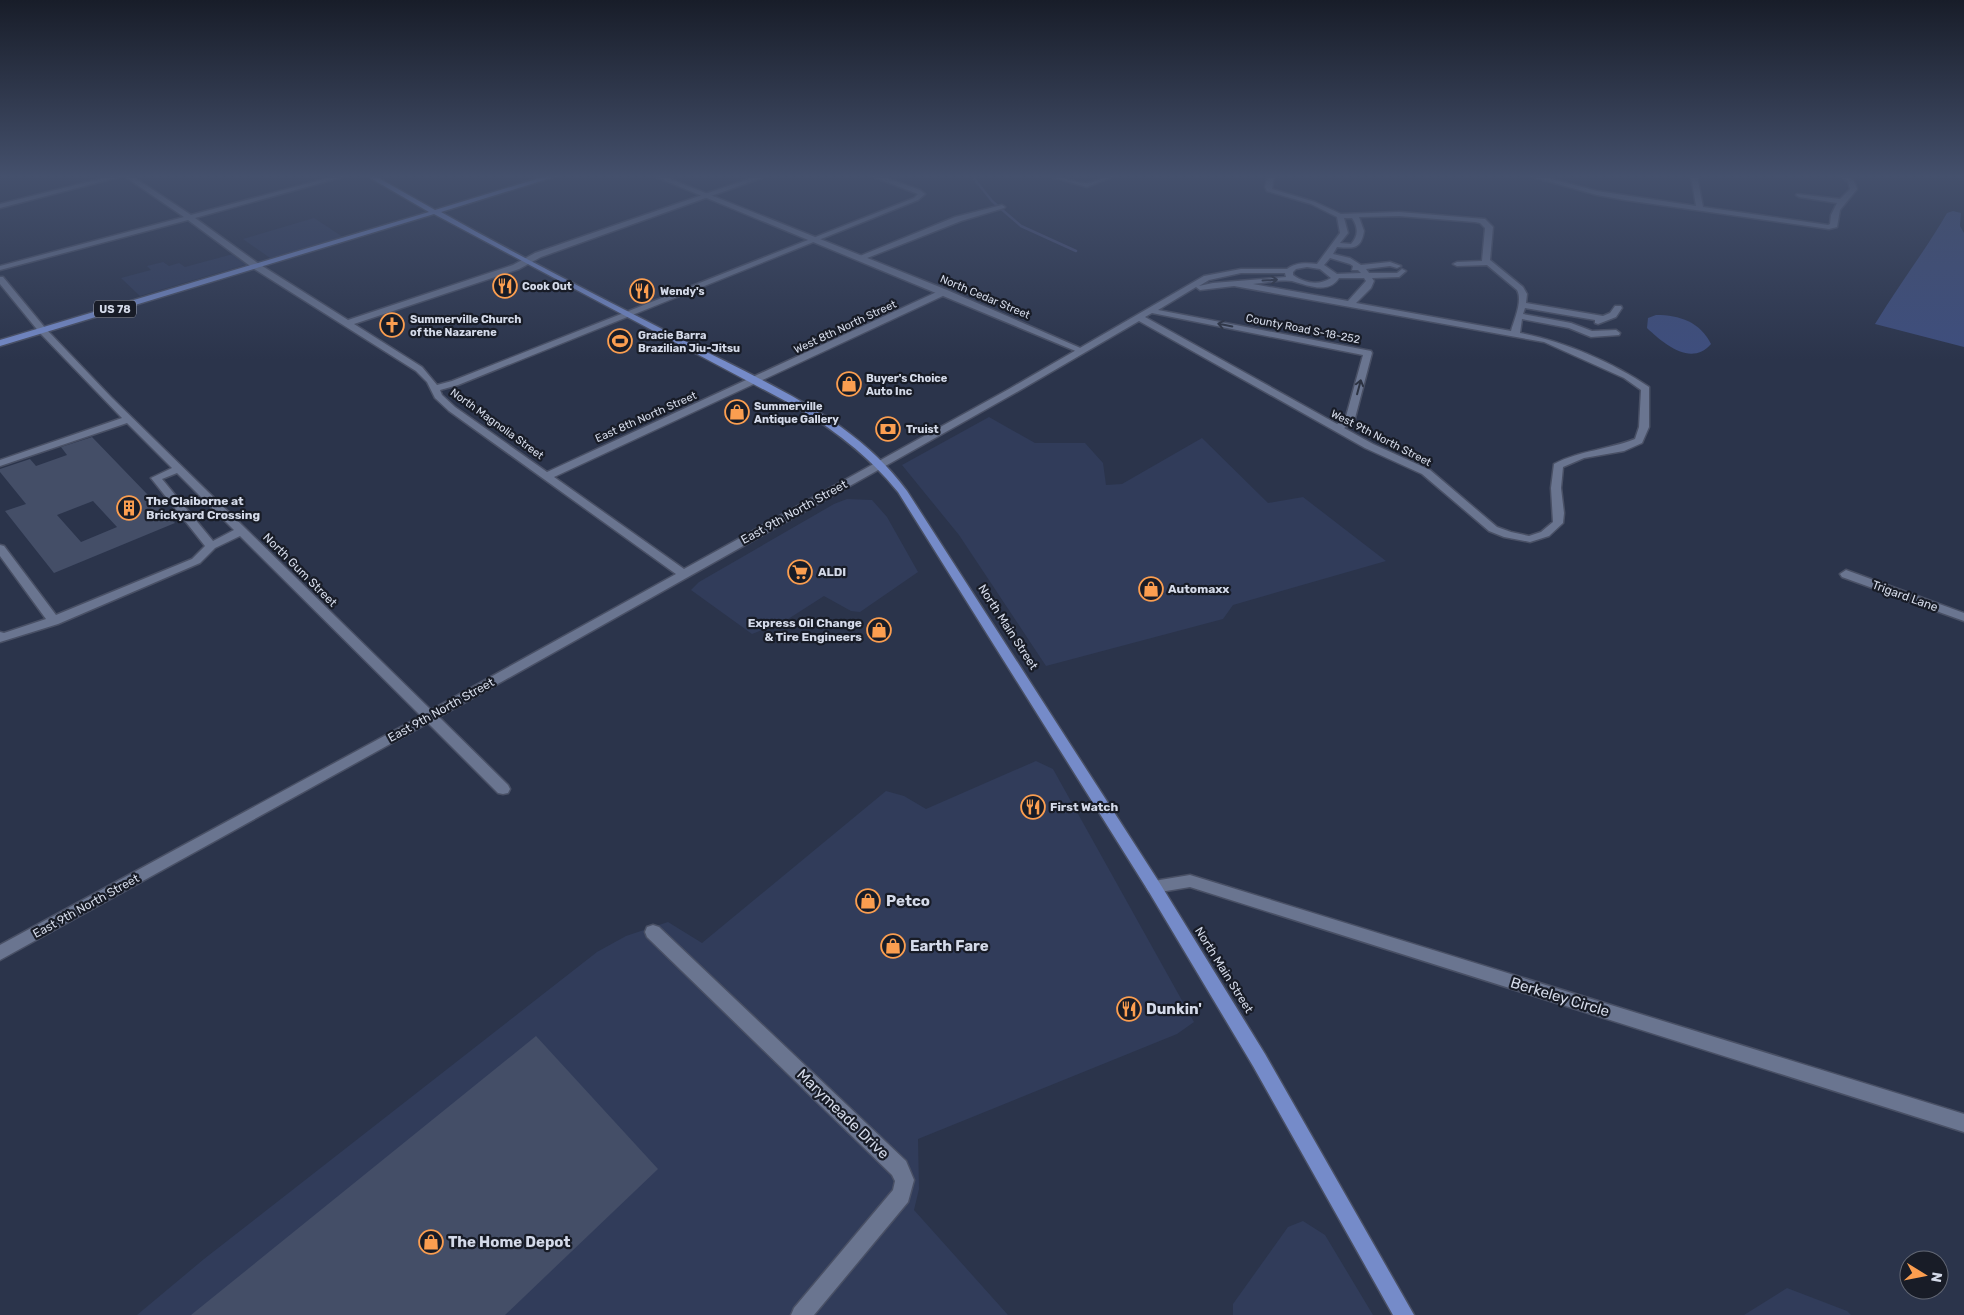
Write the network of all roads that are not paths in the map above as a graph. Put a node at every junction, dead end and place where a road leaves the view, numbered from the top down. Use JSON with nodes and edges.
{"nodes":[{"id":1,"x":116,"y":237,"type":"edge"},
{"id":2,"x":217,"y":237,"type":"edge"},
{"id":3,"x":352,"y":237,"type":"edge"},
{"id":4,"x":483,"y":237,"type":"edge"},
{"id":5,"x":588,"y":237,"type":"edge"},
{"id":6,"x":807,"y":237,"type":"edge"},
{"id":7,"x":815,"y":237,"type":"edge"},
{"id":8,"x":911,"y":237,"type":"edge"},
{"id":9,"x":1341,"y":237,"type":"edge"},
{"id":10,"x":1360,"y":237,"type":"edge"},
{"id":11,"x":1488,"y":237,"type":"edge"},
{"id":12,"x":811,"y":239,"type":"junction"},
{"id":13,"x":1336,"y":245,"type":"junction"},
{"id":14,"x":1328,"y":255,"type":"junction"},
{"id":15,"x":859,"y":258,"type":"junction"},
{"id":16,"x":526,"y":261,"type":"junction"},
{"id":17,"x":1488,"y":263,"type":"junction"},
{"id":18,"x":1457,"y":264,"type":"dead end"},
{"id":19,"x":256,"y":266,"type":"junction"},
{"id":20,"x":1319,"y":267,"type":"junction"},
{"id":21,"x":1360,"y":267,"type":"junction"},
{"id":22,"x":0,"y":268,"type":"edge"},
{"id":23,"x":1333,"y":274,"type":"junction"},
{"id":24,"x":1291,"y":275,"type":"junction"},
{"id":25,"x":1367,"y":276,"type":"junction"},
{"id":26,"x":0,"y":280,"type":"edge"},
{"id":27,"x":1204,"y":280,"type":"junction"},
{"id":28,"x":1233,"y":283,"type":"junction"},
{"id":29,"x":1304,"y":283,"type":"junction"},
{"id":30,"x":1212,"y":285,"type":"junction"},
{"id":31,"x":1187,"y":290,"type":"junction"},
{"id":32,"x":944,"y":292,"type":"junction"},
{"id":33,"x":1299,"y":296,"type":"junction"},
{"id":34,"x":1349,"y":305,"type":"junction"},
{"id":35,"x":1522,"y":305,"type":"junction"},
{"id":36,"x":1618,"y":308,"type":"dead end"},
{"id":37,"x":1152,"y":311,"type":"junction"},
{"id":38,"x":627,"y":315,"type":"junction"},
{"id":39,"x":1519,"y":316,"type":"junction"},
{"id":40,"x":1140,"y":318,"type":"junction"},
{"id":41,"x":1606,"y":320,"type":"junction"},
{"id":42,"x":348,"y":323,"type":"junction"},
{"id":43,"x":1571,"y":326,"type":"junction"},
{"id":44,"x":43,"y":331,"type":"junction"},
{"id":45,"x":1616,"y":333,"type":"dead end"},
{"id":46,"x":1515,"y":334,"type":"junction"},
{"id":47,"x":0,"y":343,"type":"edge"},
{"id":48,"x":1081,"y":350,"type":"junction"},
{"id":49,"x":755,"y":381,"type":"junction"},
{"id":50,"x":434,"y":388,"type":"junction"},
{"id":51,"x":128,"y":419,"type":"junction"},
{"id":52,"x":1338,"y":428,"type":"junction"},
{"id":53,"x":0,"y":463,"type":"edge"},
{"id":54,"x":880,"y":463,"type":"junction"},
{"id":55,"x":178,"y":469,"type":"junction"},
{"id":56,"x":547,"y":476,"type":"junction"},
{"id":57,"x":242,"y":532,"type":"junction"},
{"id":58,"x":211,"y":546,"type":"junction"},
{"id":59,"x":0,"y":548,"type":"edge"},
{"id":60,"x":683,"y":574,"type":"junction"},
{"id":61,"x":1846,"y":574,"type":"dead end"},
{"id":62,"x":1964,"y":617,"type":"edge"},
{"id":63,"x":54,"y":621,"type":"junction"},
{"id":64,"x":1,"y":637,"type":"edge"},
{"id":65,"x":428,"y":717,"type":"junction"},
{"id":66,"x":503,"y":789,"type":"dead end"},
{"id":67,"x":1154,"y":888,"type":"junction"},
{"id":68,"x":653,"y":932,"type":"dead end"},
{"id":69,"x":0,"y":954,"type":"edge"},
{"id":70,"x":1964,"y":1123,"type":"edge"},
{"id":71,"x":801,"y":1315,"type":"edge"},
{"id":72,"x":1404,"y":1315,"type":"edge"}],
"edges":[{"from":1,"to":22,"type":"street"},
{"from":2,"to":19,"type":"street","name":"North Magnolia Street"},
{"from":3,"to":19,"type":"main road","number":"US 78"},
{"from":4,"to":16,"type":"main road","name":"North Main Street"},
{"from":5,"to":16,"type":"street"},
{"from":6,"to":12,"type":"street","name":"North Cedar Street"},
{"from":7,"to":12,"type":"street"},
{"from":8,"to":15,"type":"street"},
{"from":9,"to":13,"type":"street"},
{"from":10,"to":13,"type":"street"},
{"from":11,"to":17,"type":"street"},
{"from":12,"to":15,"type":"street","name":"North Cedar Street"},
{"from":12,"to":38,"type":"street"},
{"from":13,"to":14,"type":"street"},
{"from":14,"to":20,"type":"street"},
{"from":14,"to":21,"type":"street"},
{"from":15,"to":32,"type":"street","name":"North Cedar Street"},
{"from":16,"to":38,"type":"main road","name":"North Main Street"},
{"from":16,"to":42,"type":"street"},
{"from":17,"to":18,"type":"street"},
{"from":17,"to":35,"type":"street"},
{"from":19,"to":42,"type":"street","name":"North Magnolia Street"},
{"from":19,"to":44,"type":"main road","number":"US 78"},
{"from":20,"to":23,"type":"street"},
{"from":20,"to":24,"type":"street"},
{"from":21,"to":23,"type":"street"},
{"from":21,"to":25,"type":"street"},
{"from":21,"to":25,"type":"street"},
{"from":23,"to":25,"type":"street"},
{"from":23,"to":29,"type":"street"},
{"from":24,"to":27,"type":"street"},
{"from":28,"to":24,"type":"street","one_way":true},
{"from":24,"to":29,"type":"street"},
{"from":25,"to":34,"type":"street"},
{"from":26,"to":44,"type":"street","name":"North Gum Street"},
{"from":27,"to":30,"type":"street"},
{"from":27,"to":31,"type":"street"},
{"from":28,"to":30,"type":"street"},
{"from":28,"to":33,"type":"street","name":"West 9th North Street"},
{"from":29,"to":33,"type":"street"},
{"from":30,"to":31,"type":"street"},
{"from":31,"to":37,"type":"street"},
{"from":32,"to":48,"type":"street","name":"North Cedar Street"},
{"from":32,"to":49,"type":"street","name":"West 8th North Street"},
{"from":33,"to":34,"type":"street","name":"West 9th North Street"},
{"from":34,"to":46,"type":"street","name":"West 9th North Street"},
{"from":35,"to":39,"type":"street"},
{"from":35,"to":41,"type":"street"},
{"from":36,"to":41,"type":"street"},
{"from":37,"to":40,"type":"street"},
{"from":52,"to":37,"type":"street","name":"County Road S-18-252","one_way":true},
{"from":38,"to":49,"type":"main road","name":"North Main Street"},
{"from":38,"to":50,"type":"street"},
{"from":39,"to":43,"type":"street"},
{"from":39,"to":46,"type":"street"},
{"from":40,"to":48,"type":"street"},
{"from":40,"to":52,"type":"street","name":"West 9th North Street"},
{"from":41,"to":43,"type":"street"},
{"from":42,"to":50,"type":"street","name":"North Magnolia Street"},
{"from":43,"to":45,"type":"street"},
{"from":44,"to":47,"type":"main road","number":"US 78"},
{"from":44,"to":51,"type":"street","name":"North Gum Street"},
{"from":46,"to":52,"type":"street","name":"West 9th North Street"},
{"from":48,"to":54,"type":"street"},
{"from":49,"to":54,"type":"main road","name":"North Main Street"},
{"from":49,"to":56,"type":"street","name":"East 8th North Street"},
{"from":50,"to":56,"type":"street","name":"North Magnolia Street"},
{"from":51,"to":53,"type":"street"},
{"from":51,"to":55,"type":"street","name":"North Gum Street"},
{"from":54,"to":60,"type":"street","name":"East 9th North Street"},
{"from":54,"to":67,"type":"main road","name":"North Main Street"},
{"from":55,"to":57,"type":"street","name":"North Gum Street"},
{"from":55,"to":58,"type":"street"},
{"from":56,"to":60,"type":"street","name":"North Magnolia Street"},
{"from":57,"to":58,"type":"street"},
{"from":57,"to":65,"type":"street","name":"North Gum Street"},
{"from":58,"to":63,"type":"street"},
{"from":59,"to":63,"type":"street"},
{"from":60,"to":65,"type":"street","name":"East 9th North Street"},
{"from":61,"to":62,"type":"street","name":"Trigard Lane"},
{"from":63,"to":64,"type":"street"},
{"from":65,"to":66,"type":"street","name":"North Gum Street"},
{"from":65,"to":69,"type":"street","name":"East 9th North Street"},
{"from":67,"to":70,"type":"street","name":"Berkeley Circle"},
{"from":67,"to":72,"type":"main road","name":"North Main Street"},
{"from":68,"to":71,"type":"street","name":"Marymeade Drive"}]}
